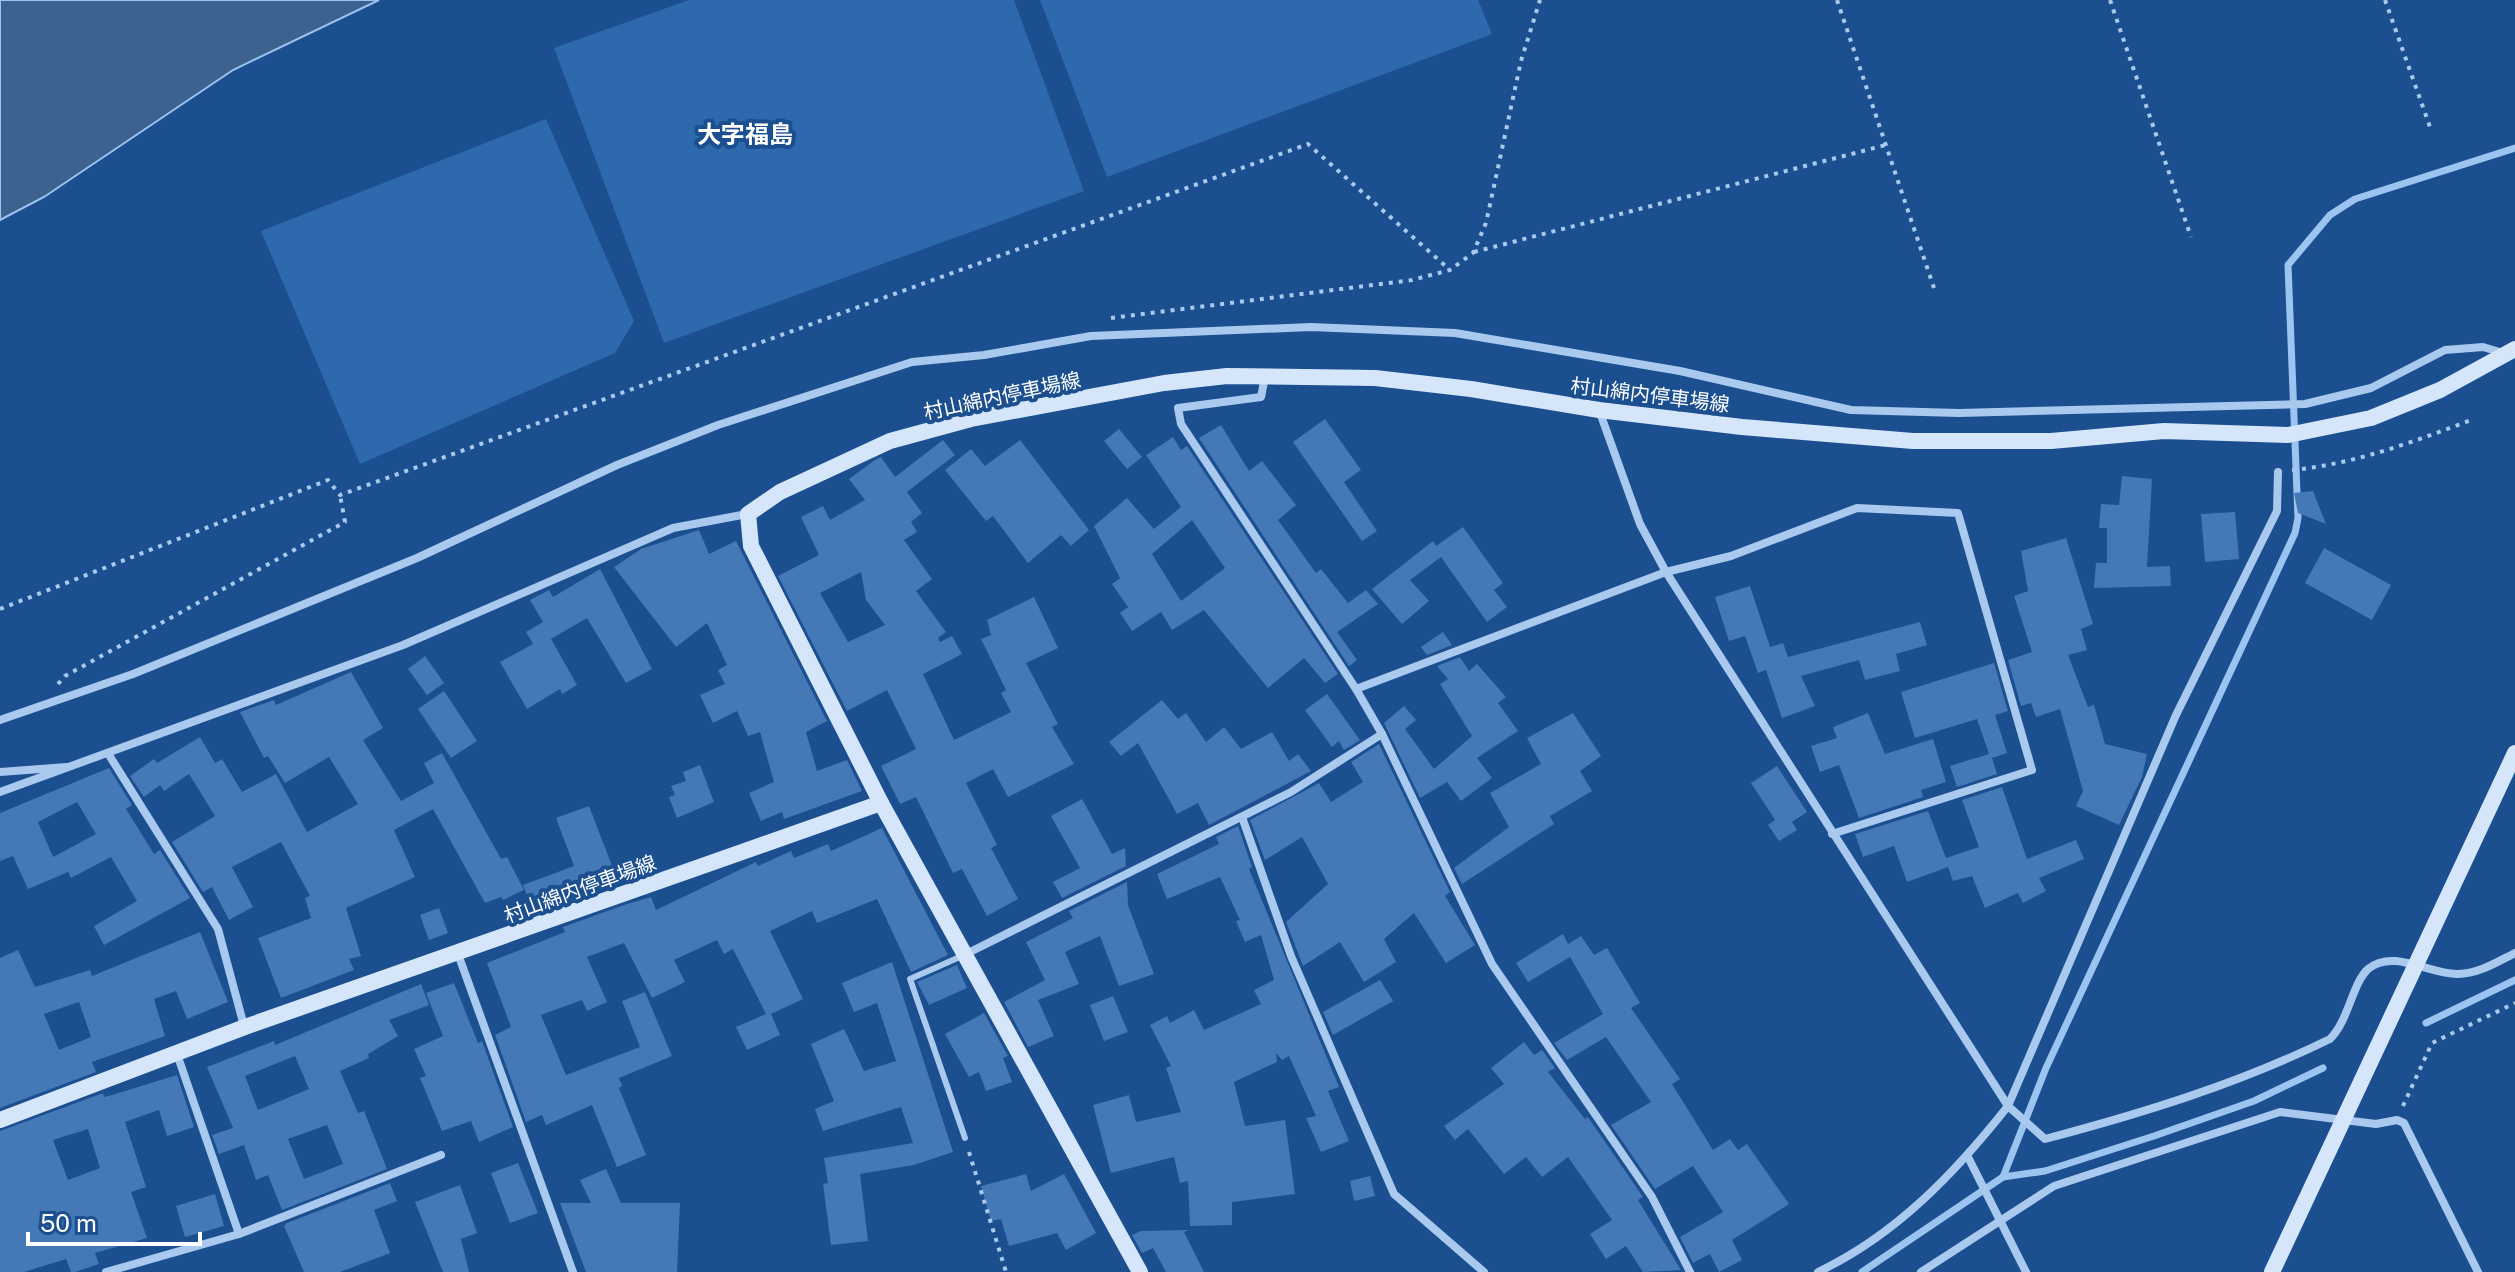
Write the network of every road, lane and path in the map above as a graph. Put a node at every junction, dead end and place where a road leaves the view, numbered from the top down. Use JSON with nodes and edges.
{"nodes":[{"id":1,"x":1540,"y":0,"type":"edge"},
{"id":2,"x":1837,"y":0,"type":"edge"},
{"id":3,"x":2110,"y":0,"type":"edge"},
{"id":4,"x":2385,"y":0,"type":"edge"},
{"id":5,"x":2430,"y":127,"type":"dead end"},
{"id":6,"x":1886,"y":145,"type":"junction"},
{"id":7,"x":2191,"y":237,"type":"dead end"},
{"id":8,"x":1473,"y":253,"type":"junction"},
{"id":9,"x":1450,"y":270,"type":"junction"},
{"id":10,"x":1934,"y":288,"type":"dead end"},
{"id":11,"x":1091,"y":336,"type":"junction"},
{"id":12,"x":2510,"y":351,"type":"edge"},
{"id":13,"x":1265,"y":376,"type":"junction"},
{"id":14,"x":1599,"y":410,"type":"junction"},
{"id":15,"x":2474,"y":419,"type":"dead end"},
{"id":16,"x":2278,"y":472,"type":"joint"},
{"id":17,"x":340,"y":495,"type":"junction"},
{"id":18,"x":748,"y":514,"type":"junction"},
{"id":19,"x":1666,"y":572,"type":"junction"},
{"id":20,"x":0,"y":609,"type":"edge"},
{"id":21,"x":1356,"y":689,"type":"junction"},
{"id":22,"x":40,"y":705,"type":"junction"},
{"id":23,"x":0,"y":720,"type":"edge"},
{"id":24,"x":1382,"y":734,"type":"junction"},
{"id":25,"x":2515,"y":753,"type":"edge"},
{"id":26,"x":109,"y":755,"type":"junction"},
{"id":27,"x":76,"y":766,"type":"junction"},
{"id":28,"x":0,"y":772,"type":"edge"},
{"id":29,"x":0,"y":792,"type":"edge"},
{"id":30,"x":881,"y":803,"type":"junction"},
{"id":31,"x":1242,"y":817,"type":"junction"},
{"id":32,"x":1832,"y":834,"type":"junction"},
{"id":33,"x":2515,"y":953,"type":"edge"},
{"id":34,"x":458,"y":954,"type":"junction"},
{"id":35,"x":964,"y":955,"type":"junction"},
{"id":36,"x":2418,"y":965,"type":"junction"},
{"id":37,"x":2515,"y":1003,"type":"edge"},
{"id":38,"x":245,"y":1027,"type":"junction"},
{"id":39,"x":177,"y":1053,"type":"junction"},
{"id":40,"x":2012,"y":1109,"type":"junction"},
{"id":41,"x":0,"y":1120,"type":"edge"},
{"id":42,"x":2344,"y":1120,"type":"junction"},
{"id":43,"x":2397,"y":1120,"type":"junction"},
{"id":44,"x":965,"y":1138,"type":"joint"},
{"id":45,"x":441,"y":1155,"type":"dead end"},
{"id":46,"x":1968,"y":1157,"type":"junction"},
{"id":47,"x":2001,"y":1219,"type":"junction"},
{"id":48,"x":239,"y":1234,"type":"junction"},
{"id":49,"x":106,"y":1272,"type":"edge"},
{"id":50,"x":573,"y":1272,"type":"edge"},
{"id":51,"x":1006,"y":1272,"type":"edge"},
{"id":52,"x":1140,"y":1272,"type":"edge"},
{"id":53,"x":1484,"y":1272,"type":"edge"},
{"id":54,"x":1690,"y":1272,"type":"edge"},
{"id":55,"x":1818,"y":1272,"type":"edge"},
{"id":56,"x":1921,"y":1272,"type":"edge"},
{"id":57,"x":2026,"y":1272,"type":"edge"},
{"id":58,"x":2272,"y":1272,"type":"edge"},
{"id":59,"x":2478,"y":1272,"type":"edge"}],
"edges":[{"from":1,"to":8,"type":"path"},
{"from":2,"to":6,"type":"path"},
{"from":3,"to":7,"type":"path"},
{"from":4,"to":5,"type":"path"},
{"from":6,"to":8,"type":"path"},
{"from":6,"to":10,"type":"path"},
{"from":8,"to":9,"type":"path"},
{"from":9,"to":11,"type":"path"},
{"from":9,"to":17,"type":"path"},
{"from":11,"to":12,"type":"street"},
{"from":11,"to":22,"type":"street"},
{"from":12,"to":14,"type":"main road","name":"村山綿内停車場線"},
{"from":13,"to":14,"type":"main road","name":"村山綿内停車場線"},
{"from":13,"to":18,"type":"main road","name":"村山綿内停車場線"},
{"from":13,"to":21,"type":"street"},
{"from":14,"to":19,"type":"street"},
{"from":15,"to":16,"type":"path"},
{"from":16,"to":40,"type":"street"},
{"from":17,"to":20,"type":"path"},
{"from":17,"to":22,"type":"path"},
{"from":18,"to":26,"type":"street"},
{"from":18,"to":30,"type":"main road"},
{"from":19,"to":21,"type":"street"},
{"from":19,"to":32,"type":"street"},
{"from":19,"to":32,"type":"street"},
{"from":21,"to":24,"type":"street"},
{"from":22,"to":23,"type":"street"},
{"from":24,"to":31,"type":"street"},
{"from":24,"to":54,"type":"street"},
{"from":25,"to":36,"type":"main road"},
{"from":26,"to":27,"type":"street"},
{"from":26,"to":38,"type":"street"},
{"from":27,"to":28,"type":"street"},
{"from":27,"to":29,"type":"street"},
{"from":30,"to":34,"type":"main road","name":"村山綿内停車場線"},
{"from":30,"to":35,"type":"main road"},
{"from":31,"to":35,"type":"street"},
{"from":31,"to":53,"type":"street"},
{"from":32,"to":40,"type":"street"},
{"from":33,"to":36,"type":"street"},
{"from":34,"to":38,"type":"main road","name":"村山綿内停車場線"},
{"from":34,"to":50,"type":"street"},
{"from":35,"to":44,"type":"lane"},
{"from":35,"to":52,"type":"main road"},
{"from":36,"to":40,"type":"street"},
{"from":36,"to":42,"type":"main road"},
{"from":37,"to":43,"type":"path"},
{"from":38,"to":39,"type":"main road","name":"村山綿内停車場線"},
{"from":39,"to":41,"type":"main road","name":"村山綿内停車場線"},
{"from":39,"to":48,"type":"street"},
{"from":40,"to":46,"type":"street"},
{"from":42,"to":43,"type":"street"},
{"from":42,"to":47,"type":"street"},
{"from":42,"to":58,"type":"main road"},
{"from":43,"to":59,"type":"street"},
{"from":44,"to":51,"type":"path"},
{"from":45,"to":48,"type":"street"},
{"from":46,"to":47,"type":"street"},
{"from":46,"to":55,"type":"street"},
{"from":47,"to":56,"type":"street"},
{"from":47,"to":57,"type":"street"},
{"from":48,"to":49,"type":"street"}]}
